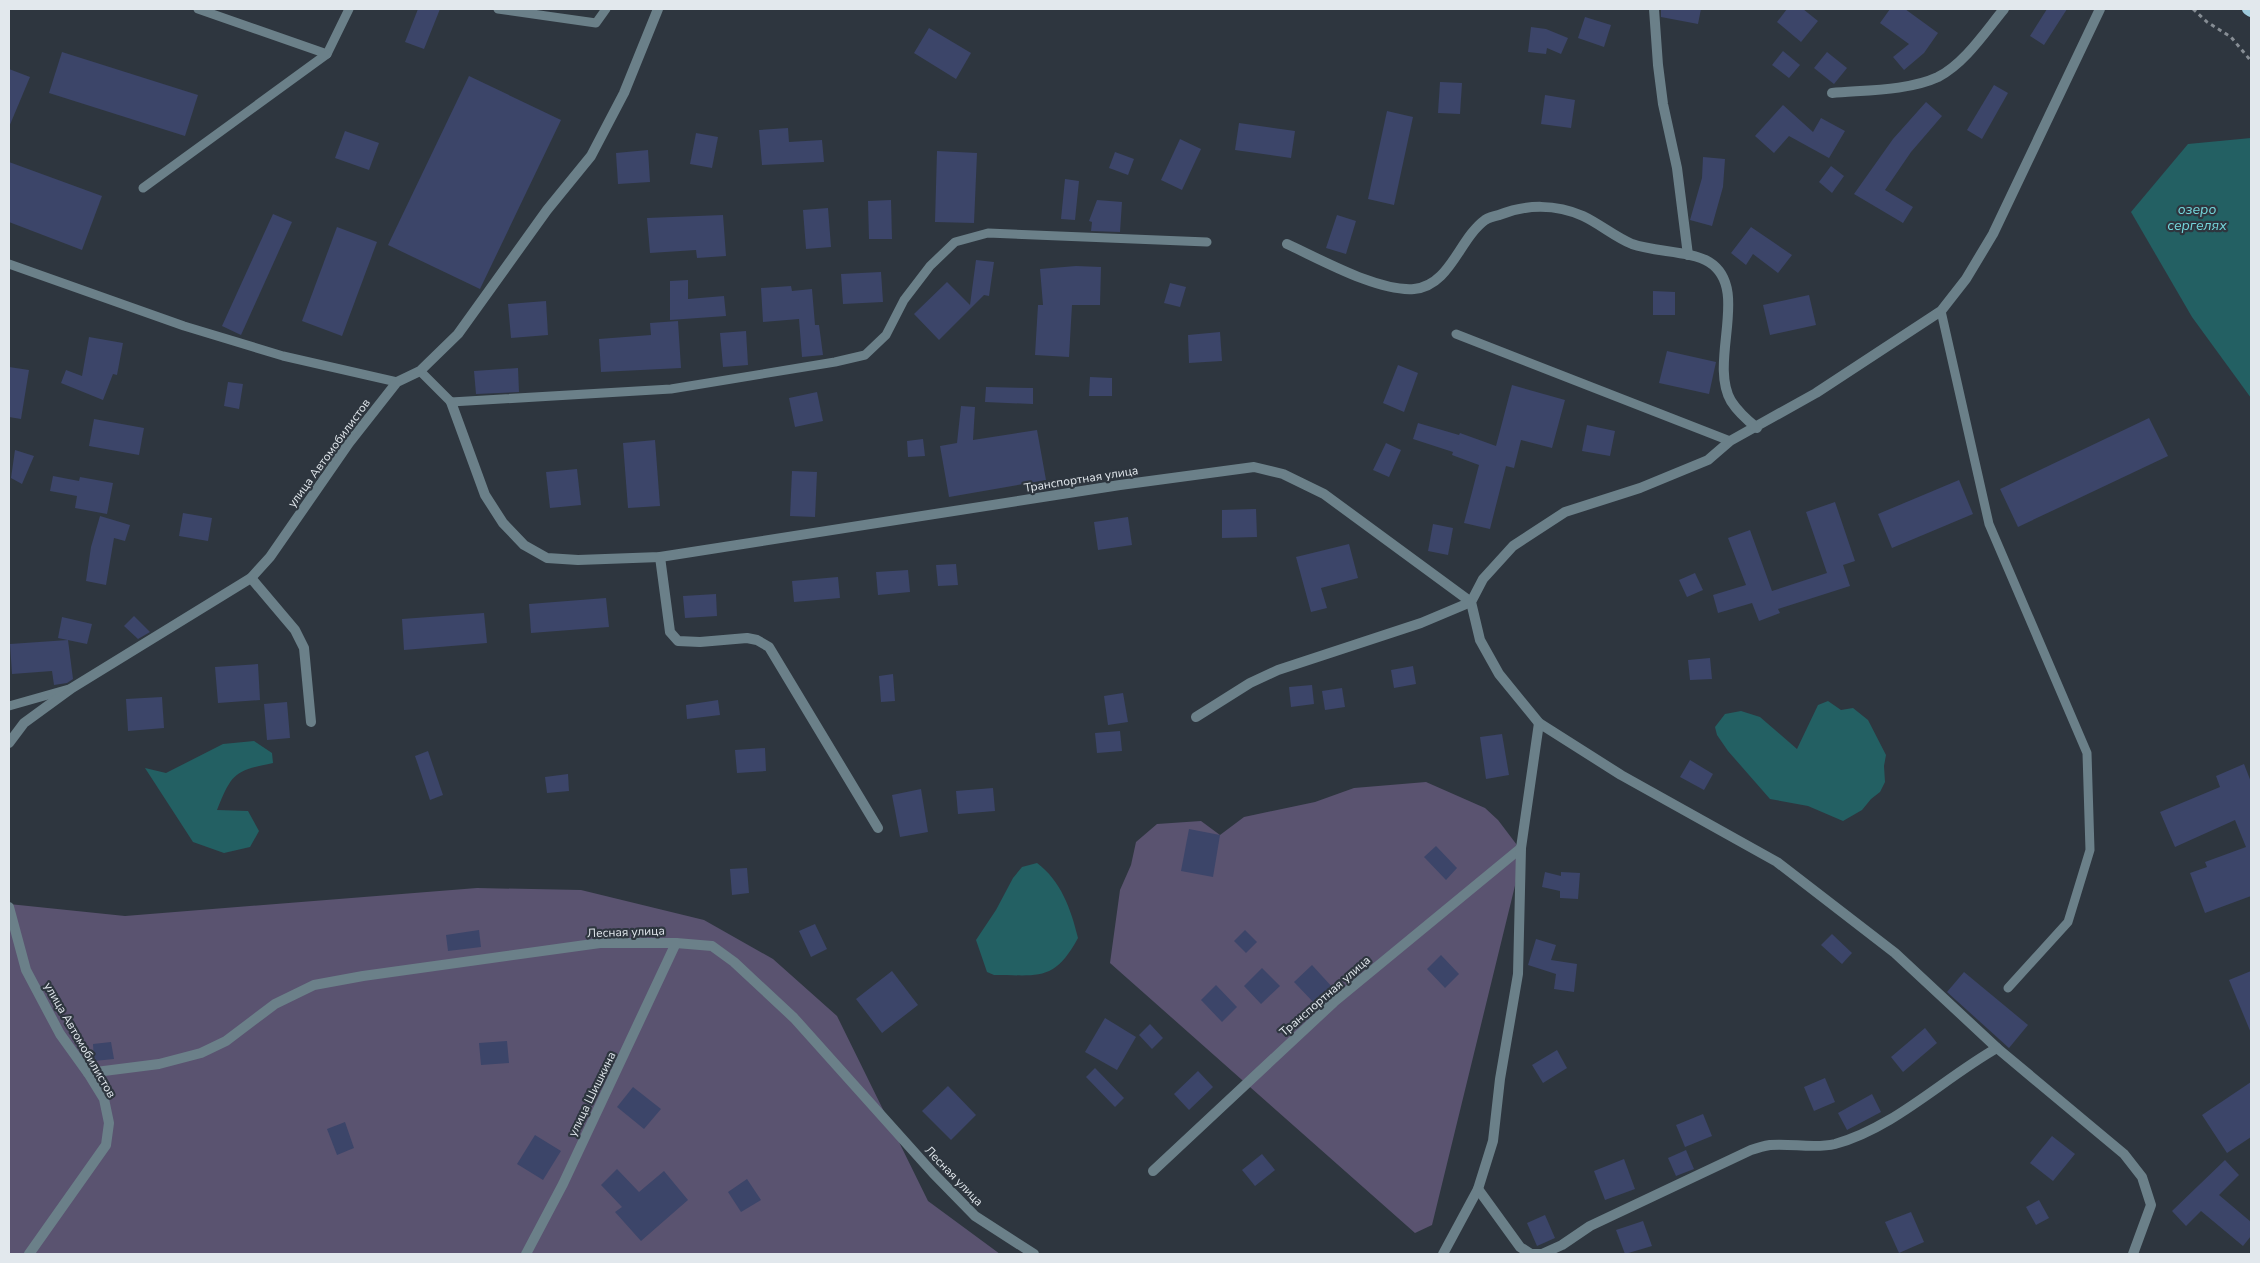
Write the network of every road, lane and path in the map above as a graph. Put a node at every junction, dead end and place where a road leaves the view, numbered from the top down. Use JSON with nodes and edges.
{"nodes":[{"id":1,"x":198,"y":9,"type":"edge"},
{"id":2,"x":349,"y":9,"type":"edge"},
{"id":3,"x":498,"y":9,"type":"edge"},
{"id":4,"x":606,"y":9,"type":"edge"},
{"id":5,"x":658,"y":9,"type":"edge"},
{"id":6,"x":1654,"y":9,"type":"edge"},
{"id":7,"x":2004,"y":9,"type":"edge"},
{"id":8,"x":2100,"y":9,"type":"edge"},
{"id":9,"x":2193,"y":9,"type":"edge"},
{"id":10,"x":327,"y":54,"type":"junction"},
{"id":11,"x":2251,"y":61,"type":"edge"},
{"id":12,"x":1832,"y":93,"type":"dead end"},
{"id":13,"x":143,"y":188,"type":"dead end"},
{"id":14,"x":1208,"y":242,"type":"dead end"},
{"id":15,"x":1287,"y":244,"type":"dead end"},
{"id":16,"x":1688,"y":255,"type":"junction"},
{"id":17,"x":9,"y":264,"type":"edge"},
{"id":18,"x":1941,"y":311,"type":"junction"},
{"id":19,"x":1456,"y":334,"type":"dead end"},
{"id":20,"x":420,"y":371,"type":"junction"},
{"id":21,"x":397,"y":382,"type":"junction"},
{"id":22,"x":451,"y":402,"type":"junction"},
{"id":23,"x":1757,"y":428,"type":"junction"},
{"id":24,"x":1730,"y":441,"type":"junction"},
{"id":25,"x":660,"y":557,"type":"junction"},
{"id":26,"x":251,"y":578,"type":"junction"},
{"id":27,"x":1471,"y":602,"type":"junction"},
{"id":28,"x":72,"y":688,"type":"junction"},
{"id":29,"x":9,"y":706,"type":"edge"},
{"id":30,"x":1196,"y":717,"type":"dead end"},
{"id":31,"x":312,"y":722,"type":"dead end"},
{"id":32,"x":1539,"y":723,"type":"junction"},
{"id":33,"x":9,"y":742,"type":"edge"},
{"id":34,"x":878,"y":828,"type":"dead end"},
{"id":35,"x":1522,"y":848,"type":"junction"},
{"id":36,"x":9,"y":907,"type":"edge"},
{"id":37,"x":676,"y":943,"type":"junction"},
{"id":38,"x":2008,"y":988,"type":"dead end"},
{"id":39,"x":1997,"y":1048,"type":"junction"},
{"id":40,"x":88,"y":1073,"type":"junction"},
{"id":41,"x":1153,"y":1171,"type":"dead end"},
{"id":42,"x":1478,"y":1189,"type":"junction"},
{"id":43,"x":29,"y":1254,"type":"edge"},
{"id":44,"x":526,"y":1254,"type":"edge"},
{"id":45,"x":1034,"y":1254,"type":"edge"},
{"id":46,"x":1443,"y":1254,"type":"edge"},
{"id":47,"x":2133,"y":1254,"type":"edge"}],
"edges":[{"from":1,"to":10,"type":"lane"},
{"from":2,"to":10,"type":"lane"},
{"from":3,"to":4,"type":"lane"},
{"from":5,"to":20,"type":"street","name":"улица Автомобилистов"},
{"from":6,"to":16,"type":"street"},
{"from":7,"to":12,"type":"street"},
{"from":8,"to":18,"type":"street"},
{"from":9,"to":11,"type":"path"},
{"from":10,"to":13,"type":"lane"},
{"from":14,"to":22,"type":"lane"},
{"from":15,"to":16,"type":"street"},
{"from":16,"to":23,"type":"street"},
{"from":17,"to":21,"type":"lane"},
{"from":18,"to":23,"type":"street"},
{"from":18,"to":38,"type":"lane"},
{"from":19,"to":24,"type":"lane"},
{"from":20,"to":21,"type":"street","name":"улица Автомобилистов"},
{"from":20,"to":22,"type":"lane"},
{"from":21,"to":26,"type":"street","name":"улица Автомобилистов"},
{"from":22,"to":25,"type":"street","name":"Транспортная улица"},
{"from":23,"to":24,"type":"street"},
{"from":24,"to":27,"type":"street"},
{"from":25,"to":27,"type":"street","name":"Транспортная улица"},
{"from":25,"to":34,"type":"street"},
{"from":26,"to":28,"type":"street","name":"улица Автомобилистов"},
{"from":26,"to":31,"type":"street"},
{"from":27,"to":30,"type":"street"},
{"from":27,"to":32,"type":"street"},
{"from":28,"to":29,"type":"lane"},
{"from":28,"to":33,"type":"street","name":"улица Автомобилистов"},
{"from":32,"to":35,"type":"street"},
{"from":32,"to":39,"type":"street"},
{"from":35,"to":41,"type":"street","name":"Транспортная улица"},
{"from":35,"to":42,"type":"street"},
{"from":36,"to":40,"type":"street","name":"улица Автомобилистов"},
{"from":37,"to":40,"type":"street","name":"Лесная улица"},
{"from":37,"to":44,"type":"street","name":"улица Шишкина"},
{"from":37,"to":45,"type":"street","name":"Лесная улица"},
{"from":39,"to":42,"type":"street"},
{"from":39,"to":47,"type":"street"},
{"from":40,"to":43,"type":"street","name":"улица Автомобилистов"},
{"from":42,"to":46,"type":"street"}]}
